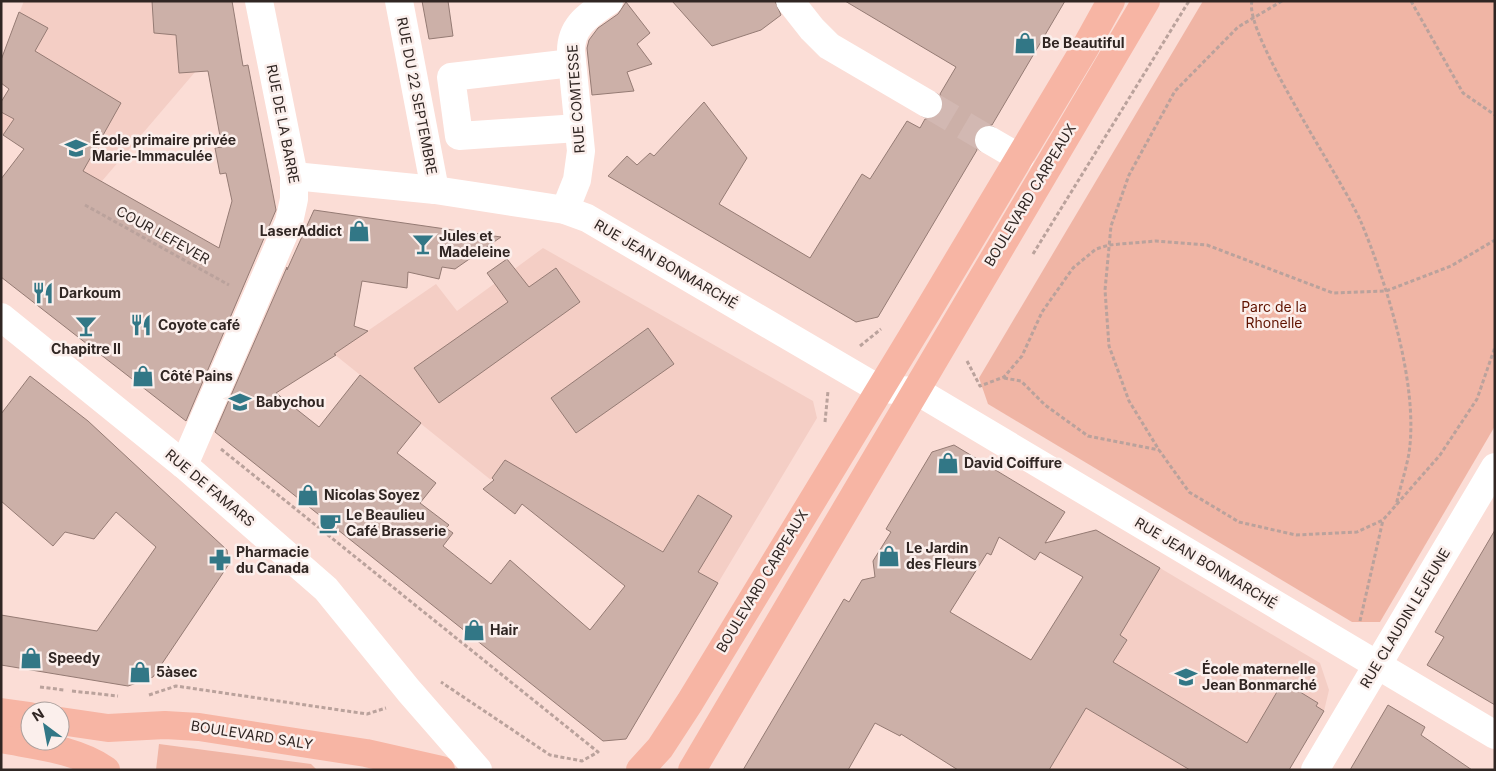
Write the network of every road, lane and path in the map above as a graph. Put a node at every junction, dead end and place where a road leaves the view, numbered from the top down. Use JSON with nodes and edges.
{"nodes":[{"id":1,"x":259,"y":1,"type":"edge"},
{"id":2,"x":399,"y":1,"type":"edge"},
{"id":3,"x":608,"y":1,"type":"edge"},
{"id":4,"x":790,"y":1,"type":"edge"},
{"id":5,"x":1111,"y":1,"type":"edge"},
{"id":6,"x":1146,"y":1,"type":"edge"},
{"id":7,"x":1189,"y":1,"type":"edge"},
{"id":8,"x":1252,"y":1,"type":"edge"},
{"id":9,"x":1282,"y":1,"type":"edge"},
{"id":10,"x":1411,"y":1,"type":"edge"},
{"id":11,"x":1252,"y":19,"type":"junction"},
{"id":12,"x":572,"y":63,"type":"junction"},
{"id":13,"x":928,"y":104,"type":"tunnel mouth"},
{"id":14,"x":1495,"y":115,"type":"edge"},
{"id":15,"x":578,"y":128,"type":"junction"},
{"id":16,"x":990,"y":140,"type":"tunnel mouth"},
{"id":17,"x":1020,"y":158,"type":"junction"},
{"id":18,"x":294,"y":176,"type":"junction"},
{"id":19,"x":435,"y":190,"type":"junction"},
{"id":20,"x":85,"y":205,"type":"dead end"},
{"id":21,"x":565,"y":210,"type":"junction"},
{"id":22,"x":1495,"y":240,"type":"edge"},
{"id":23,"x":1109,"y":245,"type":"junction"},
{"id":24,"x":1029,"y":261,"type":"dead end"},
{"id":25,"x":229,"y":285,"type":"dead end"},
{"id":26,"x":1386,"y":292,"type":"junction"},
{"id":27,"x":1,"y":317,"type":"edge"},
{"id":28,"x":887,"y":324,"type":"dead end"},
{"id":29,"x":1495,"y":348,"type":"edge"},
{"id":30,"x":854,"y":351,"type":"dead end"},
{"id":31,"x":972,"y":353,"type":"dead end"},
{"id":32,"x":967,"y":361,"type":"junction"},
{"id":33,"x":963,"y":368,"type":"dead end"},
{"id":34,"x":1004,"y":377,"type":"junction"},
{"id":35,"x":879,"y":389,"type":"junction"},
{"id":36,"x":917,"y":391,"type":"junction"},
{"id":37,"x":826,"y":393,"type":"dead end"},
{"id":38,"x":825,"y":424,"type":"dead end"},
{"id":39,"x":198,"y":432,"type":"junction"},
{"id":40,"x":1159,"y":450,"type":"junction"},
{"id":41,"x":184,"y":466,"type":"junction"},
{"id":42,"x":1495,"y":467,"type":"edge"},
{"id":43,"x":1396,"y":505,"type":"junction"},
{"id":44,"x":1383,"y":520,"type":"junction"},
{"id":45,"x":1351,"y":650,"type":"junction"},
{"id":46,"x":1377,"y":666,"type":"junction"},
{"id":47,"x":409,"y":691,"type":"junction"},
{"id":48,"x":1,"y":712,"type":"edge"},
{"id":49,"x":20,"y":715,"type":"edge"},
{"id":50,"x":70,"y":722,"type":"edge"},
{"id":51,"x":1495,"y":735,"type":"edge"},
{"id":52,"x":1,"y":739,"type":"edge"},
{"id":53,"x":106,"y":770,"type":"edge"},
{"id":54,"x":441,"y":770,"type":"edge"},
{"id":55,"x":478,"y":770,"type":"edge"},
{"id":56,"x":640,"y":770,"type":"edge"},
{"id":57,"x":692,"y":770,"type":"edge"},
{"id":58,"x":1315,"y":770,"type":"edge"}],
"edges":[{"from":1,"to":18,"type":"street","name":"RUE DE LA BARRE"},
{"from":2,"to":19,"type":"street","name":"RUE DU 22 SEPTEMBRE"},
{"from":3,"to":12,"type":"street","name":"RUE COMTESSE"},
{"from":4,"to":13,"type":"street"},
{"from":5,"to":17,"type":"main road","name":"BOULEVARD CARPEAUX"},
{"from":6,"to":36,"type":"main road","name":"BOULEVARD CARPEAUX"},
{"from":7,"to":24,"type":"path"},
{"from":8,"to":11,"type":"path"},
{"from":9,"to":11,"type":"path"},
{"from":10,"to":14,"type":"path"},
{"from":11,"to":23,"type":"path"},
{"from":11,"to":26,"type":"path"},
{"from":12,"to":15,"type":"street","name":"RUE COMTESSE"},
{"from":12,"to":15,"type":"street"},
{"from":15,"to":21,"type":"street","name":"RUE COMTESSE"},
{"from":16,"to":17,"type":"street"},
{"from":17,"to":35,"type":"main road","name":"BOULEVARD CARPEAUX"},
{"from":18,"to":19,"type":"street","name":"RUE JEAN BONMARCHÉ"},
{"from":18,"to":39,"type":"street","name":"RUE DE LA BARRE"},
{"from":19,"to":21,"type":"street","name":"RUE JEAN BONMARCHÉ"},
{"from":20,"to":25,"type":"path","name":"COUR LEFEVER"},
{"from":21,"to":35,"type":"street","name":"RUE JEAN BONMARCHÉ"},
{"from":22,"to":26,"type":"path"},
{"from":23,"to":26,"type":"path"},
{"from":23,"to":34,"type":"path"},
{"from":23,"to":40,"type":"path"},
{"from":26,"to":43,"type":"path"},
{"from":27,"to":41,"type":"street","name":"RUE DE FAMARS"},
{"from":28,"to":30,"type":"path"},
{"from":29,"to":43,"type":"path"},
{"from":31,"to":32,"type":"path"},
{"from":32,"to":33,"type":"path"},
{"from":32,"to":34,"type":"path"},
{"from":34,"to":40,"type":"path"},
{"from":35,"to":36,"type":"street"},
{"from":35,"to":56,"type":"main road","name":"BOULEVARD CARPEAUX"},
{"from":36,"to":45,"type":"street","name":"RUE JEAN BONMARCHÉ"},
{"from":36,"to":57,"type":"main road","name":"BOULEVARD CARPEAUX"},
{"from":37,"to":38,"type":"path"},
{"from":39,"to":41,"type":"street","name":"RUE DE LA BARRE"},
{"from":39,"to":47,"type":"path"},
{"from":40,"to":44,"type":"path"},
{"from":41,"to":47,"type":"street","name":"RUE DE FAMARS"},
{"from":42,"to":46,"type":"street","name":"RUE CLAUDIN LEJEUNE"},
{"from":43,"to":44,"type":"path"},
{"from":44,"to":45,"type":"path"},
{"from":45,"to":46,"type":"street","name":"RUE JEAN BONMARCHÉ"},
{"from":46,"to":51,"type":"street","name":"RUE JEAN BONMARCHÉ"},
{"from":46,"to":58,"type":"street","name":"RUE CLAUDIN LEJEUNE"},
{"from":47,"to":55,"type":"street","name":"RUE DE FAMARS"},
{"from":48,"to":49,"type":"main road"},
{"from":50,"to":54,"type":"main road","name":"BOULEVARD SALY"},
{"from":52,"to":53,"type":"main road"}]}
